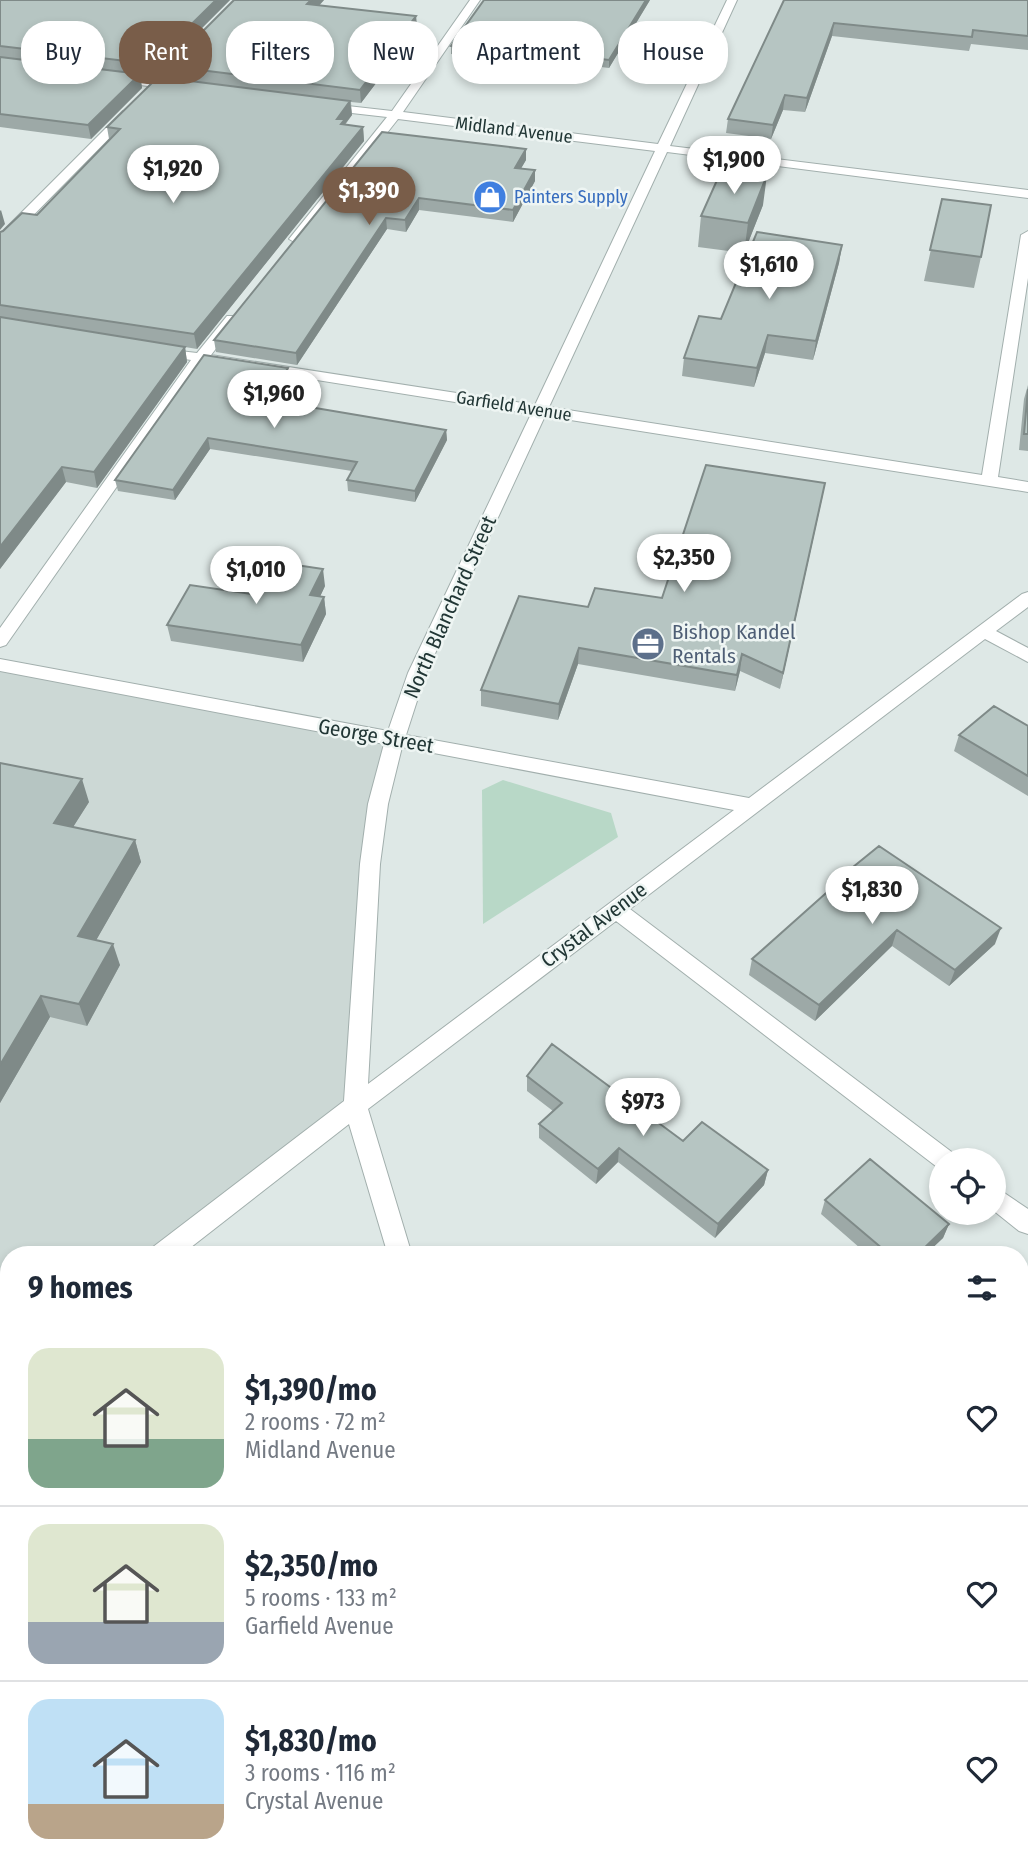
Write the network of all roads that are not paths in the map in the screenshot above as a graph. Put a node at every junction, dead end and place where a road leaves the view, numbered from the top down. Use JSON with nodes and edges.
{"nodes":[{"id":1,"x":475,"y":0,"type":"edge"},
{"id":2,"x":732,"y":0,"type":"edge"},
{"id":3,"x":157,"y":84,"type":"joint"},
{"id":4,"x":197,"y":89,"type":"edge"},
{"id":5,"x":143,"y":99,"type":"edge"},
{"id":6,"x":316,"y":105,"type":"edge"},
{"id":7,"x":133,"y":108,"type":"edge"},
{"id":8,"x":395,"y":115,"type":"junction"},
{"id":9,"x":662,"y":148,"type":"junction"},
{"id":10,"x":1028,"y":194,"type":"edge"},
{"id":11,"x":1028,"y":235,"type":"edge"},
{"id":12,"x":0,"y":242,"type":"edge"},
{"id":13,"x":283,"y":254,"type":"edge"},
{"id":14,"x":241,"y":307,"type":"edge"},
{"id":15,"x":137,"y":347,"type":"edge"},
{"id":16,"x":201,"y":357,"type":"junction"},
{"id":17,"x":539,"y":410,"type":"junction"},
{"id":18,"x":989,"y":481,"type":"junction"},
{"id":19,"x":1028,"y":487,"type":"edge"},
{"id":20,"x":1028,"y":598,"type":"edge"},
{"id":21,"x":985,"y":632,"type":"junction"},
{"id":22,"x":0,"y":641,"type":"edge"},
{"id":23,"x":1028,"y":656,"type":"edge"},
{"id":24,"x":0,"y":666,"type":"edge"},
{"id":25,"x":395,"y":739,"type":"junction"},
{"id":26,"x":751,"y":806,"type":"junction"},
{"id":27,"x":615,"y":909,"type":"junction"},
{"id":28,"x":355,"y":1106,"type":"junction"},
{"id":29,"x":929,"y":1148,"type":"edge"},
{"id":30,"x":1006,"y":1206,"type":"edge"},
{"id":31,"x":1028,"y":1223,"type":"edge"},
{"id":32,"x":174,"y":1246,"type":"edge"},
{"id":33,"x":397,"y":1246,"type":"edge"}],
"edges":[{"from":1,"to":8,"type":"street"},
{"from":2,"to":9,"type":"street","name":"North Blanchard Street"},
{"from":3,"to":4,"type":"street"},
{"from":3,"to":5,"type":"street"},
{"from":6,"to":8,"type":"street","name":"Midland Avenue"},
{"from":7,"to":12,"type":"street"},
{"from":8,"to":9,"type":"street","name":"Midland Avenue"},
{"from":8,"to":13,"type":"street"},
{"from":9,"to":10,"type":"street","name":"Midland Avenue"},
{"from":9,"to":17,"type":"street","name":"North Blanchard Street"},
{"from":11,"to":18,"type":"street"},
{"from":14,"to":16,"type":"street"},
{"from":15,"to":16,"type":"street","name":"Garfield Avenue"},
{"from":16,"to":17,"type":"street","name":"Garfield Avenue"},
{"from":16,"to":22,"type":"street"},
{"from":17,"to":18,"type":"street","name":"Garfield Avenue"},
{"from":17,"to":25,"type":"street","name":"North Blanchard Street"},
{"from":18,"to":19,"type":"street","name":"Garfield Avenue"},
{"from":20,"to":21,"type":"street","name":"Crystal Avenue"},
{"from":21,"to":23,"type":"street"},
{"from":21,"to":26,"type":"street","name":"Crystal Avenue"},
{"from":24,"to":25,"type":"street","name":"George Street"},
{"from":25,"to":26,"type":"street","name":"George Street"},
{"from":25,"to":28,"type":"street","name":"North Blanchard Street"},
{"from":26,"to":27,"type":"street","name":"Crystal Avenue"},
{"from":27,"to":28,"type":"street","name":"Crystal Avenue"},
{"from":27,"to":29,"type":"street"},
{"from":28,"to":32,"type":"street","name":"Crystal Avenue"},
{"from":28,"to":33,"type":"street","name":"North Blanchard Street"},
{"from":30,"to":31,"type":"street"}]}
